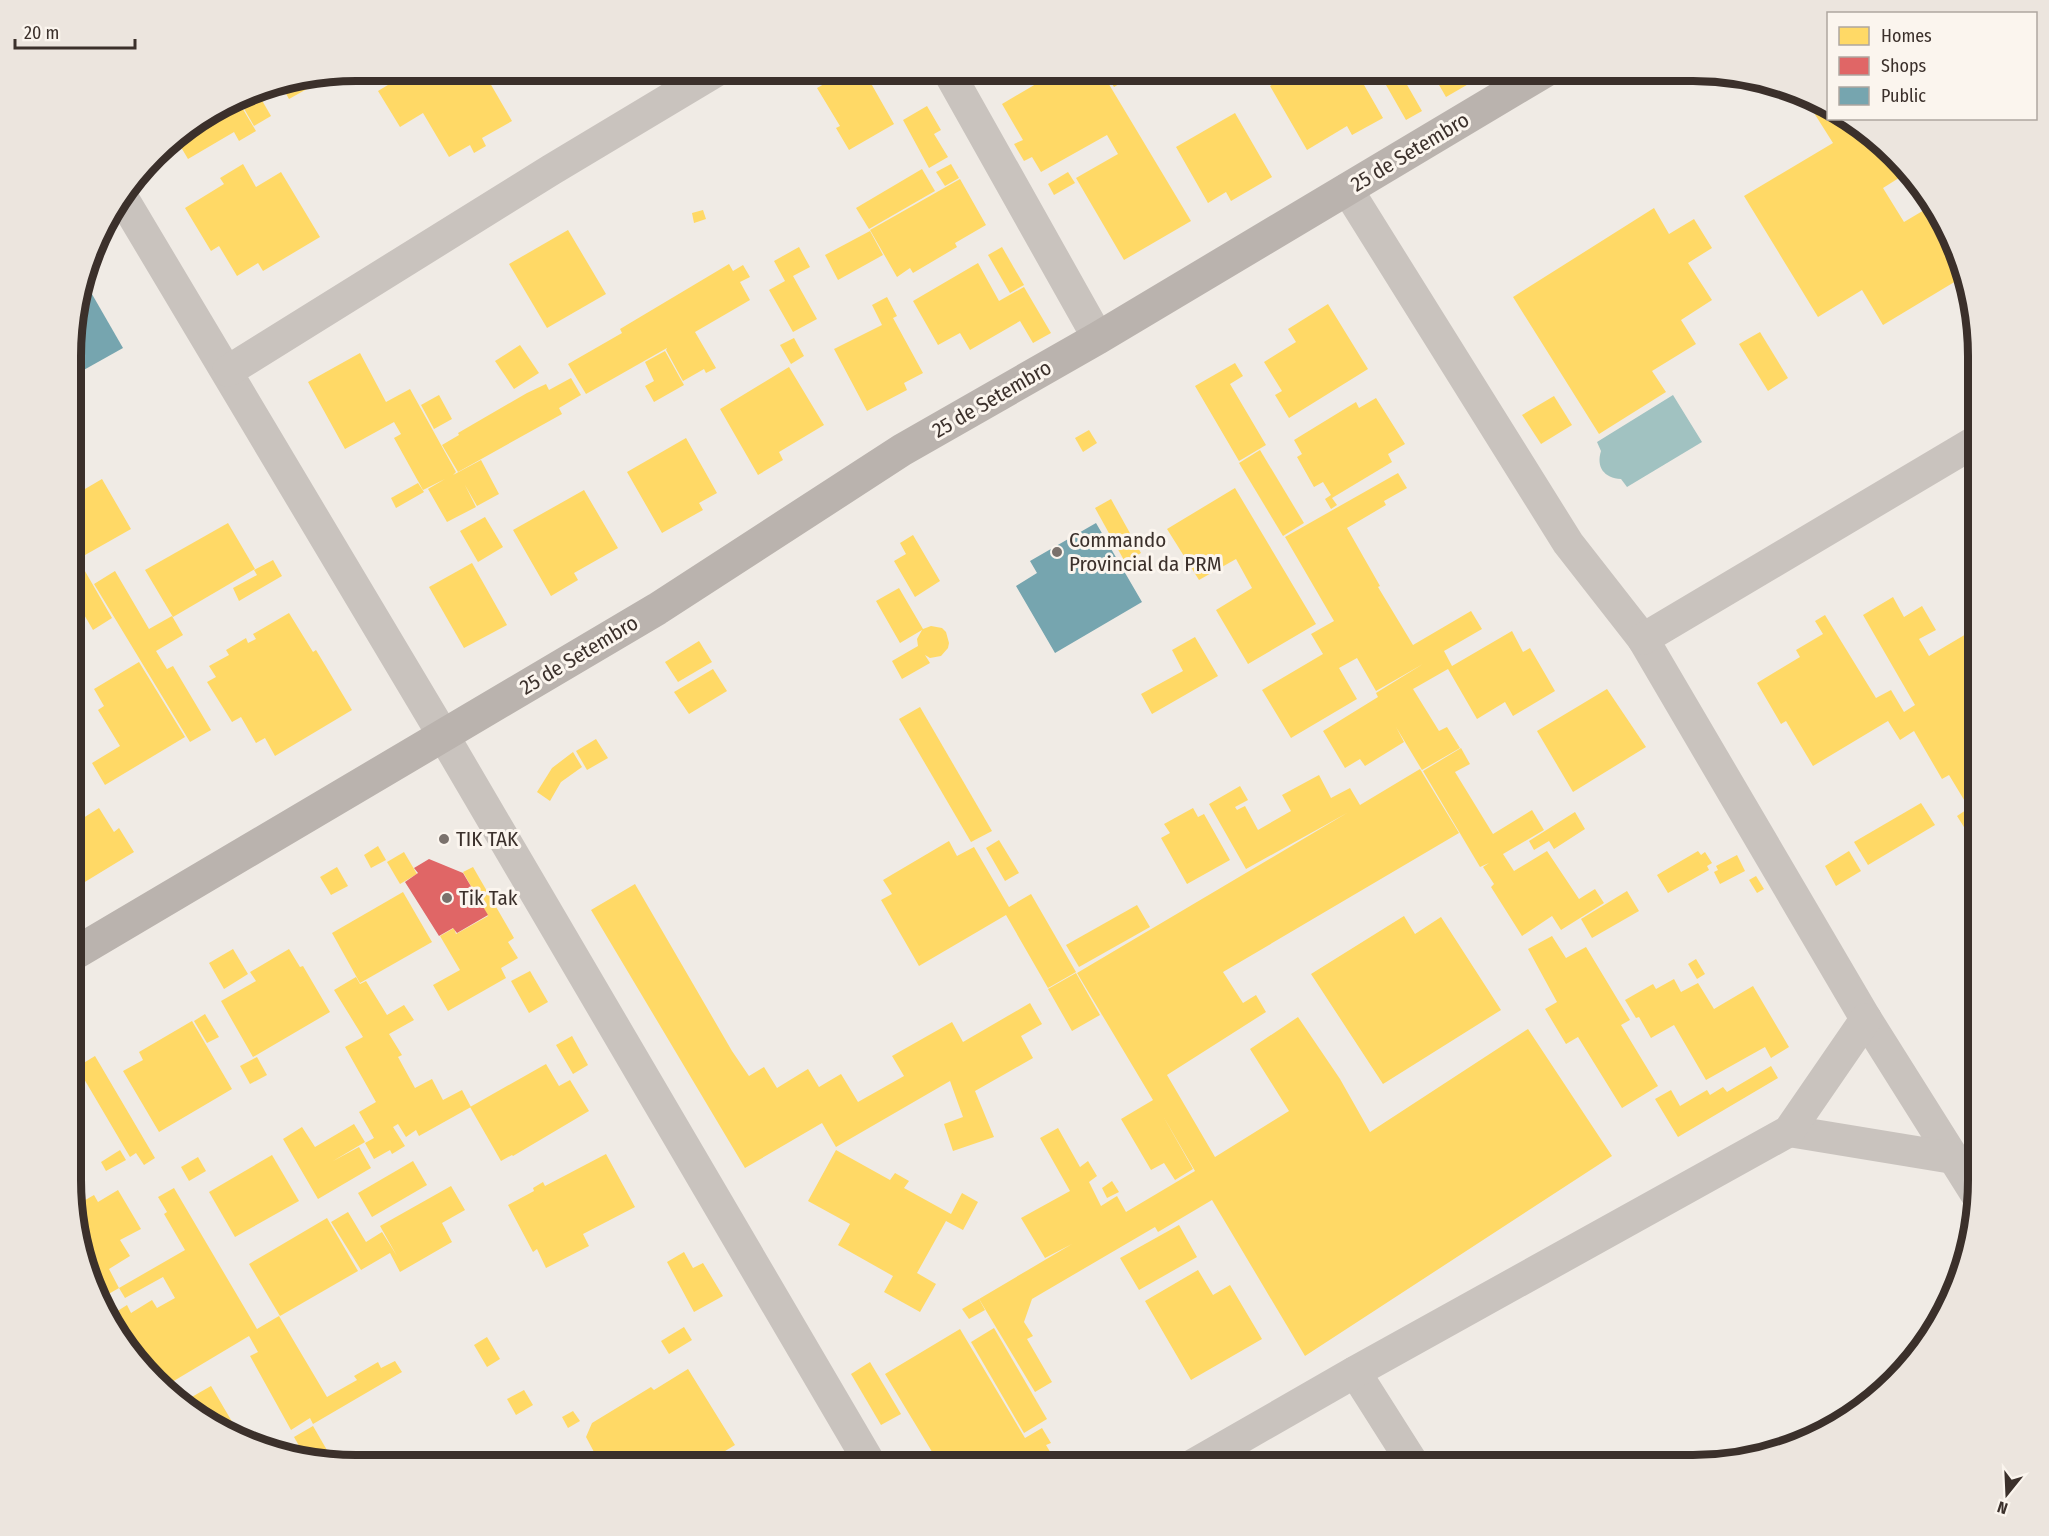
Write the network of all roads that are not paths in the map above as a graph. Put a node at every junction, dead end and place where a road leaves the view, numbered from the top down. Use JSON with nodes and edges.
{"nodes":[{"id":1,"x":699,"y":81,"type":"edge"},
{"id":2,"x":954,"y":81,"type":"edge"},
{"id":3,"x":1528,"y":81,"type":"edge"},
{"id":4,"x":1347,"y":189,"type":"junction"},
{"id":5,"x":126,"y":204,"type":"edge"},
{"id":6,"x":1098,"y":338,"type":"junction"},
{"id":7,"x":228,"y":370,"type":"junction"},
{"id":8,"x":1968,"y":446,"type":"edge"},
{"id":9,"x":1643,"y":639,"type":"junction"},
{"id":10,"x":443,"y":735,"type":"junction"},
{"id":11,"x":81,"y":950,"type":"edge"},
{"id":12,"x":1866,"y":1019,"type":"junction"},
{"id":13,"x":1789,"y":1131,"type":"junction"},
{"id":14,"x":1953,"y":1158,"type":"junction"},
{"id":15,"x":1968,"y":1181,"type":"edge"},
{"id":16,"x":1355,"y":1372,"type":"junction"},
{"id":17,"x":865,"y":1455,"type":"edge"},
{"id":18,"x":1210,"y":1455,"type":"edge"},
{"id":19,"x":1408,"y":1455,"type":"edge"}],
"edges":[{"from":1,"to":7,"type":"street"},
{"from":2,"to":6,"type":"street"},
{"from":3,"to":4,"type":"street","name":"25 de Setembro"},
{"from":4,"to":6,"type":"street","name":"25 de Setembro"},
{"from":4,"to":9,"type":"street"},
{"from":5,"to":7,"type":"street"},
{"from":6,"to":10,"type":"street","name":"25 de Setembro"},
{"from":7,"to":10,"type":"street"},
{"from":8,"to":9,"type":"street"},
{"from":9,"to":12,"type":"street"},
{"from":10,"to":11,"type":"street","name":"25 de Setembro"},
{"from":10,"to":17,"type":"street"},
{"from":12,"to":13,"type":"street"},
{"from":12,"to":14,"type":"street"},
{"from":13,"to":14,"type":"street"},
{"from":13,"to":16,"type":"street"},
{"from":14,"to":15,"type":"street"},
{"from":16,"to":18,"type":"street"},
{"from":16,"to":19,"type":"street"}]}
